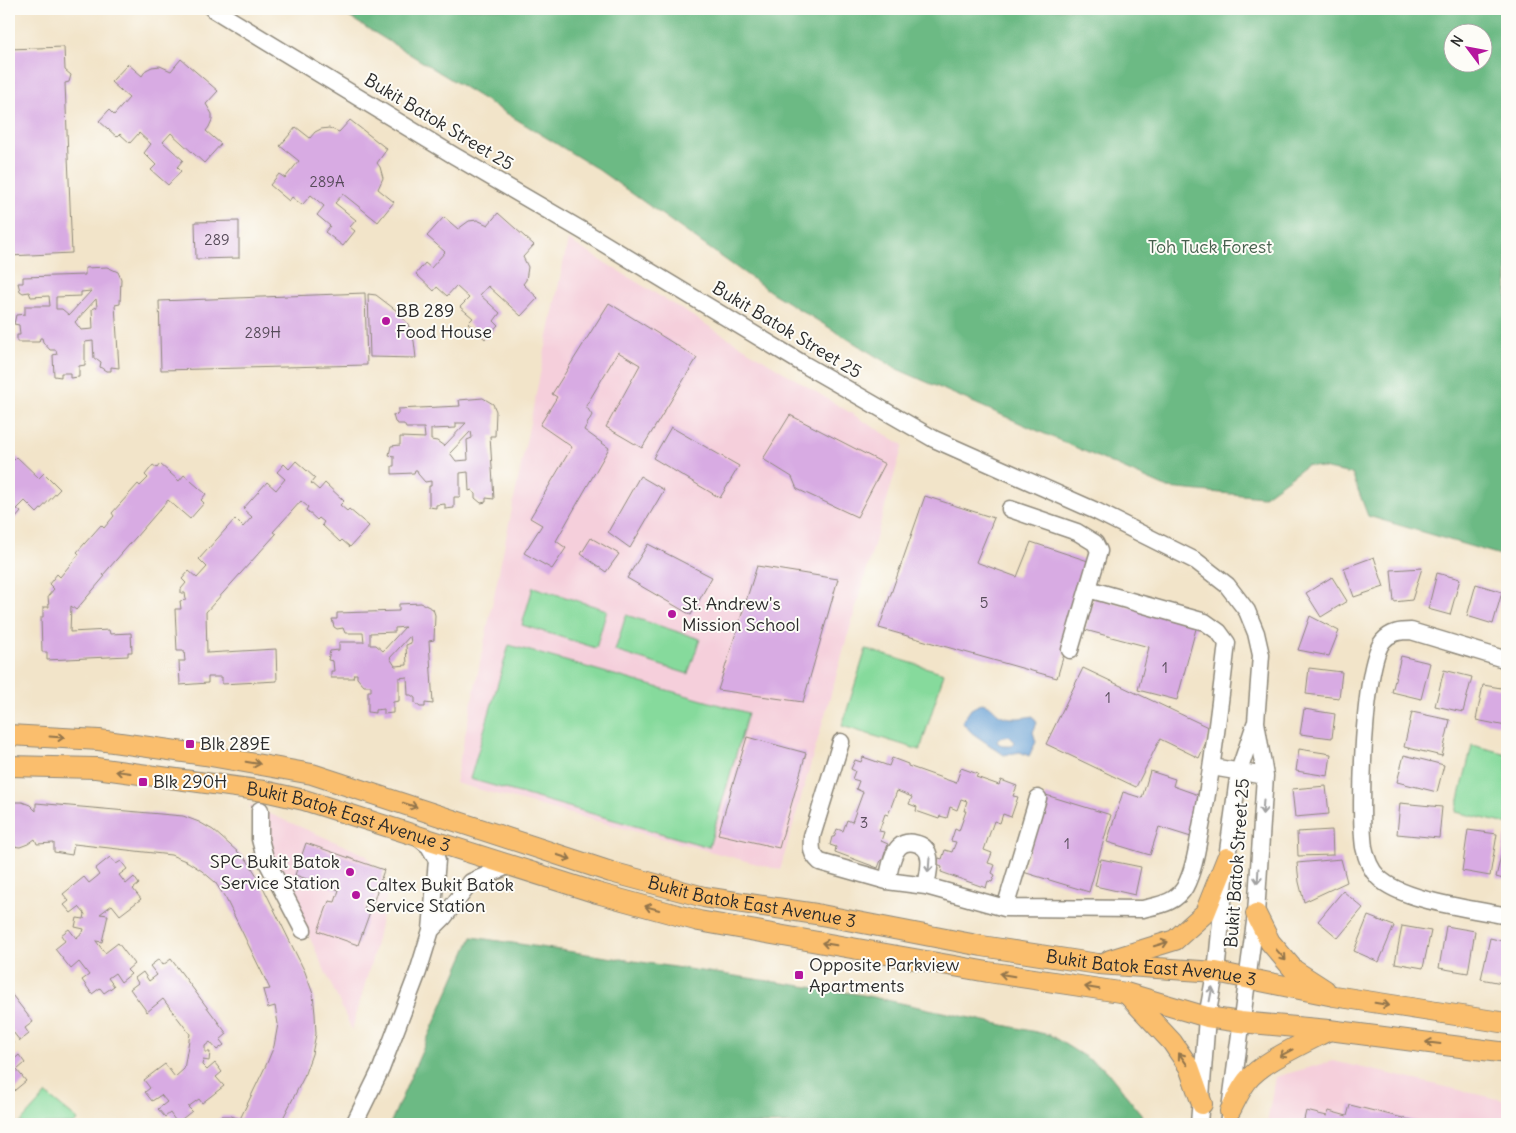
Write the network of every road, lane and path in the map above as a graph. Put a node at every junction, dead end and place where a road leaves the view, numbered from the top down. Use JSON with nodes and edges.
{"nodes":[{"id":1,"x":213,"y":9,"type":"edge"},
{"id":2,"x":1010,"y":509,"type":"dead end"},
{"id":3,"x":1088,"y":589,"type":"junction"},
{"id":4,"x":1070,"y":650,"type":"dead end"},
{"id":5,"x":1507,"y":660,"type":"edge"},
{"id":6,"x":1256,"y":722,"type":"junction"},
{"id":7,"x":9,"y":735,"type":"edge"},
{"id":8,"x":841,"y":742,"type":"dead end"},
{"id":9,"x":9,"y":766,"type":"edge"},
{"id":10,"x":1212,"y":767,"type":"junction"},
{"id":11,"x":1239,"y":771,"type":"junction"},
{"id":12,"x":1265,"y":776,"type":"junction"},
{"id":13,"x":1038,"y":798,"type":"dead end"},
{"id":14,"x":260,"y":810,"type":"dead end"},
{"id":15,"x":416,"y":836,"type":"junction"},
{"id":16,"x":1227,"y":858,"type":"junction"},
{"id":17,"x":510,"y":864,"type":"junction"},
{"id":18,"x":887,"y":881,"type":"junction"},
{"id":19,"x":926,"y":886,"type":"junction"},
{"id":20,"x":1005,"y":908,"type":"junction"},
{"id":21,"x":1256,"y":914,"type":"junction"},
{"id":22,"x":1507,"y":916,"type":"edge"},
{"id":23,"x":303,"y":930,"type":"dead end"},
{"id":24,"x":431,"y":930,"type":"junction"},
{"id":25,"x":1098,"y":964,"type":"junction"},
{"id":26,"x":1216,"y":972,"type":"junction"},
{"id":27,"x":1248,"y":977,"type":"junction"},
{"id":28,"x":1126,"y":993,"type":"junction"},
{"id":29,"x":1334,"y":996,"type":"junction"},
{"id":30,"x":1207,"y":1017,"type":"junction"},
{"id":31,"x":1240,"y":1022,"type":"junction"},
{"id":32,"x":1507,"y":1023,"type":"edge"},
{"id":33,"x":1329,"y":1030,"type":"junction"},
{"id":34,"x":1507,"y":1053,"type":"edge"},
{"id":35,"x":1202,"y":1104,"type":"junction"},
{"id":36,"x":1229,"y":1118,"type":"edge"},
{"id":37,"x":354,"y":1124,"type":"edge"},
{"id":38,"x":1199,"y":1124,"type":"edge"}],
"edges":[{"from":1,"to":6,"type":"street","name":"Bukit Batok Street 25"},
{"from":2,"to":3,"type":"street"},
{"from":3,"to":4,"type":"street"},
{"from":3,"to":10,"type":"street"},
{"from":5,"to":22,"type":"street"},
{"from":6,"to":11,"type":"street","name":"Bukit Batok Street 25"},
{"from":6,"to":12,"type":"street","name":"Bukit Batok Street 25"},
{"from":7,"to":25,"type":"main road","name":"Bukit Batok East Avenue 3","one_way":true},
{"from":8,"to":18,"type":"street"},
{"from":15,"to":9,"type":"main road","name":"Bukit Batok East Avenue 3","one_way":true},
{"from":10,"to":11,"type":"street"},
{"from":10,"to":20,"type":"street"},
{"from":11,"to":12,"type":"street"},
{"from":11,"to":16,"type":"street","name":"Bukit Batok Street 25"},
{"from":12,"to":21,"type":"street","name":"Bukit Batok Street 25","one_way":true},
{"from":13,"to":20,"type":"street"},
{"from":14,"to":23,"type":"street"},
{"from":15,"to":17,"type":"main road","name":"Bukit Batok East Avenue 3"},
{"from":15,"to":24,"type":"street"},
{"from":25,"to":16,"type":"main road","one_way":true},
{"from":16,"to":26,"type":"street","name":"Bukit Batok Street 25"},
{"from":17,"to":24,"type":"street"},
{"from":28,"to":17,"type":"main road","name":"Bukit Batok East Avenue 3","one_way":true},
{"from":18,"to":19,"type":"street"},
{"from":18,"to":19,"type":"street","one_way":true},
{"from":19,"to":20,"type":"street"},
{"from":21,"to":27,"type":"street","name":"Bukit Batok Street 25"},
{"from":21,"to":29,"type":"main road","one_way":true},
{"from":24,"to":37,"type":"street"},
{"from":25,"to":26,"type":"main road","name":"Bukit Batok East Avenue 3"},
{"from":26,"to":27,"type":"main road","name":"Bukit Batok East Avenue 3"},
{"from":30,"to":26,"type":"street","name":"Bukit Batok Street 25","one_way":true},
{"from":27,"to":29,"type":"main road","name":"Bukit Batok East Avenue 3"},
{"from":27,"to":31,"type":"street","name":"Bukit Batok Street 25"},
{"from":28,"to":30,"type":"main road","name":"Bukit Batok East Avenue 3"},
{"from":35,"to":28,"type":"main road","one_way":true},
{"from":29,"to":32,"type":"main road","name":"Bukit Batok East Avenue 3","one_way":true},
{"from":30,"to":31,"type":"main road","name":"Bukit Batok East Avenue 3"},
{"from":30,"to":35,"type":"street","name":"Bukit Batok Street 25"},
{"from":31,"to":33,"type":"main road","name":"Bukit Batok East Avenue 3"},
{"from":31,"to":36,"type":"street","name":"Bukit Batok Street 25"},
{"from":34,"to":33,"type":"main road","name":"Bukit Batok East Avenue 3","one_way":true},
{"from":33,"to":36,"type":"main road","one_way":true},
{"from":35,"to":38,"type":"street","name":"Bukit Batok Street 25"}]}
